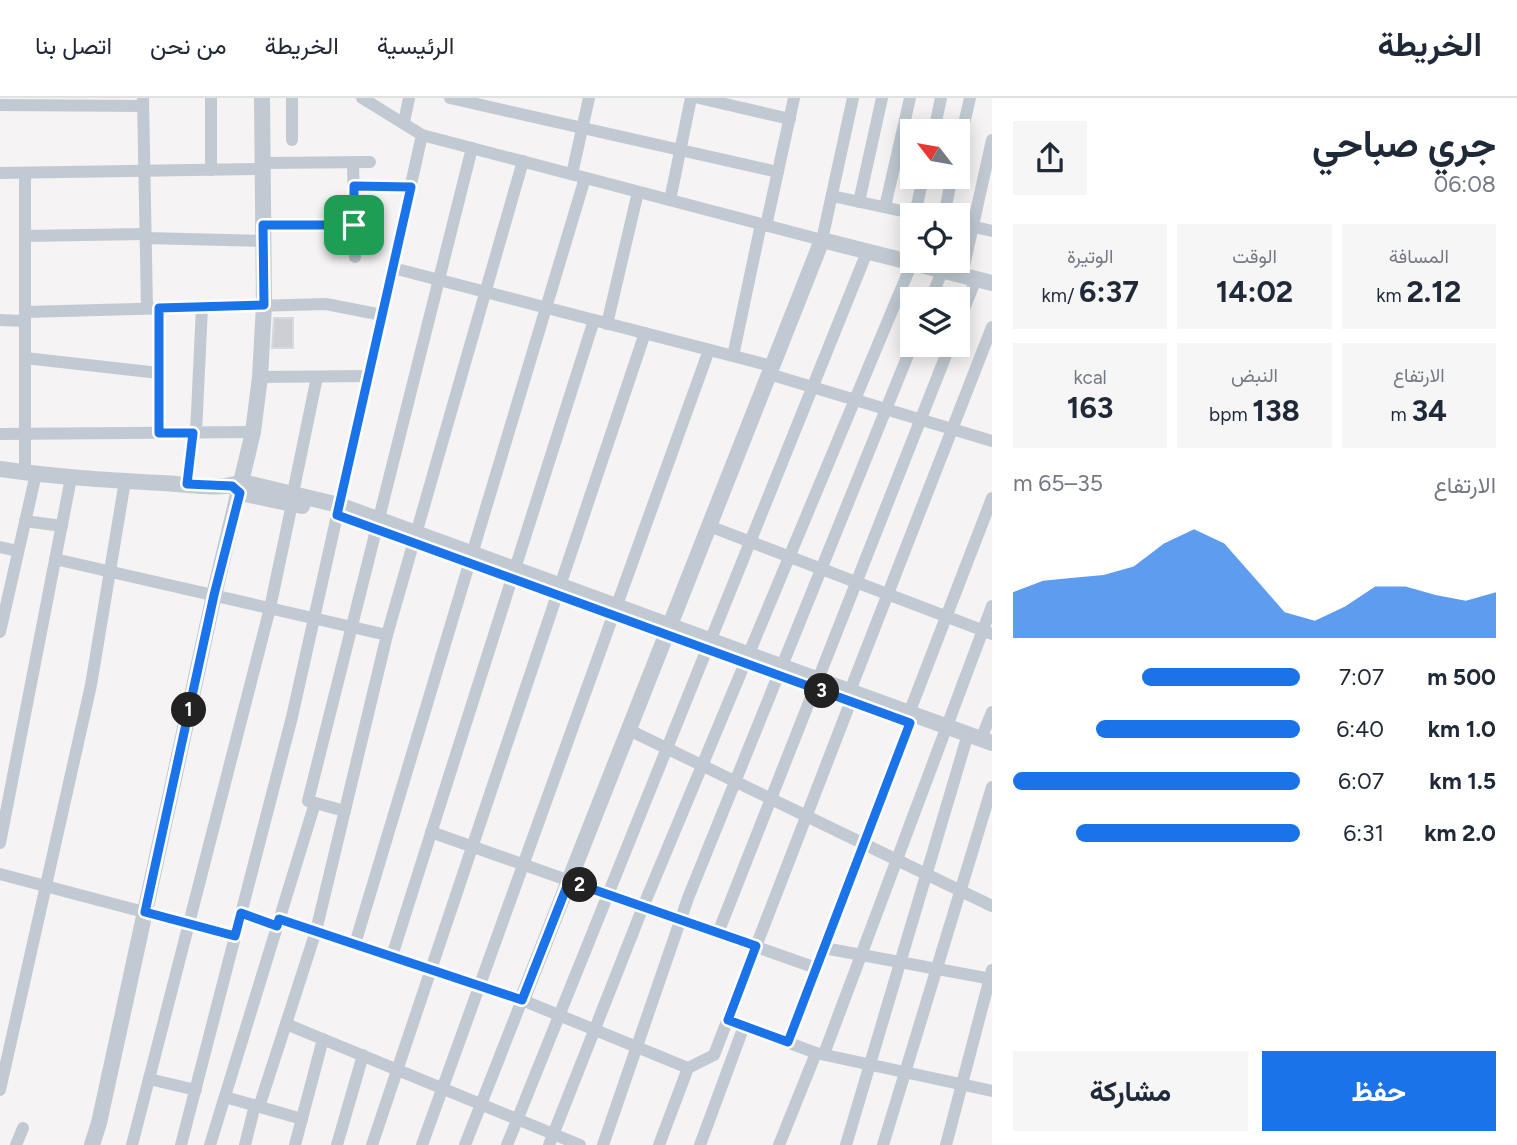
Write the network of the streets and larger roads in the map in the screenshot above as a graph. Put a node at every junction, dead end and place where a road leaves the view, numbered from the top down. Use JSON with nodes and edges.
{"nodes":[{"id":1,"x":211,"y":98,"type":"edge"},
{"id":2,"x":262,"y":98,"type":"edge"},
{"id":3,"x":292,"y":98,"type":"edge"},
{"id":4,"x":362,"y":98,"type":"edge"},
{"id":5,"x":409,"y":98,"type":"edge"},
{"id":6,"x":450,"y":98,"type":"edge"},
{"id":7,"x":589,"y":98,"type":"edge"},
{"id":8,"x":691,"y":98,"type":"edge"},
{"id":9,"x":699,"y":98,"type":"edge"},
{"id":10,"x":794,"y":98,"type":"edge"},
{"id":11,"x":853,"y":98,"type":"edge"},
{"id":12,"x":882,"y":98,"type":"edge"},
{"id":13,"x":910,"y":98,"type":"edge"},
{"id":14,"x":941,"y":98,"type":"edge"},
{"id":15,"x":970,"y":98,"type":"edge"},
{"id":16,"x":143,"y":102,"type":"edge"},
{"id":17,"x":0,"y":105,"type":"edge"},
{"id":18,"x":790,"y":118,"type":"junction"},
{"id":19,"x":936,"y":119,"type":"edge"},
{"id":20,"x":965,"y":119,"type":"edge"},
{"id":21,"x":404,"y":122,"type":"junction"},
{"id":22,"x":582,"y":128,"type":"junction"},
{"id":23,"x":422,"y":135,"type":"junction"},
{"id":24,"x":292,"y":140,"type":"dead end"},
{"id":25,"x":992,"y":140,"type":"edge"},
{"id":26,"x":472,"y":148,"type":"junction"},
{"id":27,"x":680,"y":150,"type":"junction"},
{"id":28,"x":523,"y":161,"type":"junction"},
{"id":29,"x":353,"y":162,"type":"junction"},
{"id":30,"x":370,"y":162,"type":"dead end"},
{"id":31,"x":263,"y":166,"type":"junction"},
{"id":32,"x":211,"y":170,"type":"junction"},
{"id":33,"x":144,"y":171,"type":"junction"},
{"id":34,"x":778,"y":172,"type":"junction"},
{"id":35,"x":0,"y":173,"type":"edge"},
{"id":36,"x":25,"y":173,"type":"junction"},
{"id":37,"x":578,"y":176,"type":"junction"},
{"id":38,"x":354,"y":186,"type":"junction"},
{"id":39,"x":411,"y":187,"type":"junction"},
{"id":40,"x":638,"y":192,"type":"junction"},
{"id":41,"x":986,"y":195,"type":"edge"},
{"id":42,"x":832,"y":196,"type":"junction"},
{"id":43,"x":670,"y":200,"type":"junction"},
{"id":44,"x":859,"y":202,"type":"junction"},
{"id":45,"x":885,"y":207,"type":"junction"},
{"id":46,"x":900,"y":211,"type":"edge"},
{"id":47,"x":354,"y":225,"type":"junction"},
{"id":48,"x":764,"y":225,"type":"junction"},
{"id":49,"x":970,"y":225,"type":"edge"},
{"id":50,"x":973,"y":226,"type":"junction"},
{"id":51,"x":992,"y":231,"type":"edge"},
{"id":52,"x":263,"y":233,"type":"junction"},
{"id":53,"x":25,"y":236,"type":"junction"},
{"id":54,"x":146,"y":236,"type":"junction"},
{"id":55,"x":822,"y":240,"type":"junction"},
{"id":56,"x":867,"y":252,"type":"junction"},
{"id":57,"x":355,"y":257,"type":"dead end"},
{"id":58,"x":900,"y":260,"type":"edge"},
{"id":59,"x":393,"y":268,"type":"junction"},
{"id":60,"x":904,"y":273,"type":"edge"},
{"id":61,"x":958,"y":273,"type":"edge"},
{"id":62,"x":977,"y":279,"type":"edge"},
{"id":63,"x":439,"y":280,"type":"junction"},
{"id":64,"x":485,"y":292,"type":"junction"},
{"id":65,"x":970,"y":295,"type":"edge"},
{"id":66,"x":264,"y":305,"type":"junction"},
{"id":67,"x":202,"y":307,"type":"junction"},
{"id":68,"x":153,"y":308,"type":"junction"},
{"id":69,"x":546,"y":308,"type":"junction"},
{"id":70,"x":382,"y":315,"type":"junction"},
{"id":71,"x":25,"y":317,"type":"junction"},
{"id":72,"x":0,"y":320,"type":"edge"},
{"id":73,"x":601,"y":322,"type":"junction"},
{"id":74,"x":992,"y":327,"type":"edge"},
{"id":75,"x":645,"y":333,"type":"junction"},
{"id":76,"x":709,"y":350,"type":"junction"},
{"id":77,"x":733,"y":356,"type":"junction"},
{"id":78,"x":907,"y":357,"type":"edge"},
{"id":79,"x":945,"y":357,"type":"edge"},
{"id":80,"x":25,"y":358,"type":"junction"},
{"id":81,"x":771,"y":370,"type":"junction"},
{"id":82,"x":159,"y":373,"type":"junction"},
{"id":83,"x":368,"y":376,"type":"junction"},
{"id":84,"x":260,"y":377,"type":"junction"},
{"id":85,"x":317,"y":377,"type":"junction"},
{"id":86,"x":813,"y":387,"type":"junction"},
{"id":87,"x":855,"y":400,"type":"junction"},
{"id":88,"x":886,"y":409,"type":"junction"},
{"id":89,"x":920,"y":419,"type":"junction"},
{"id":90,"x":952,"y":429,"type":"junction"},
{"id":91,"x":253,"y":432,"type":"junction"},
{"id":92,"x":159,"y":433,"type":"junction"},
{"id":93,"x":194,"y":433,"type":"junction"},
{"id":94,"x":0,"y":434,"type":"edge"},
{"id":95,"x":25,"y":434,"type":"junction"},
{"id":96,"x":992,"y":441,"type":"edge"},
{"id":97,"x":0,"y":469,"type":"edge"},
{"id":98,"x":30,"y":473,"type":"junction"},
{"id":99,"x":71,"y":478,"type":"junction"},
{"id":100,"x":125,"y":481,"type":"junction"},
{"id":101,"x":187,"y":484,"type":"junction"},
{"id":102,"x":238,"y":487,"type":"junction"},
{"id":103,"x":992,"y":498,"type":"edge"},
{"id":104,"x":292,"y":499,"type":"junction"},
{"id":105,"x":338,"y":510,"type":"junction"},
{"id":106,"x":25,"y":522,"type":"junction"},
{"id":107,"x":377,"y":524,"type":"junction"},
{"id":108,"x":62,"y":526,"type":"junction"},
{"id":109,"x":709,"y":526,"type":"junction"},
{"id":110,"x":415,"y":538,"type":"junction"},
{"id":111,"x":751,"y":542,"type":"junction"},
{"id":112,"x":0,"y":547,"type":"edge"},
{"id":113,"x":18,"y":551,"type":"junction"},
{"id":114,"x":789,"y":557,"type":"junction"},
{"id":115,"x":470,"y":558,"type":"junction"},
{"id":116,"x":55,"y":559,"type":"junction"},
{"id":117,"x":821,"y":569,"type":"junction"},
{"id":118,"x":110,"y":572,"type":"junction"},
{"id":119,"x":513,"y":574,"type":"junction"},
{"id":120,"x":856,"y":582,"type":"junction"},
{"id":121,"x":559,"y":590,"type":"junction"},
{"id":122,"x":888,"y":594,"type":"junction"},
{"id":123,"x":214,"y":595,"type":"junction"},
{"id":124,"x":992,"y":606,"type":"edge"},
{"id":125,"x":270,"y":608,"type":"junction"},
{"id":126,"x":615,"y":611,"type":"junction"},
{"id":127,"x":946,"y":617,"type":"junction"},
{"id":128,"x":314,"y":618,"type":"junction"},
{"id":129,"x":352,"y":627,"type":"junction"},
{"id":130,"x":668,"y":630,"type":"junction"},
{"id":131,"x":0,"y":632,"type":"edge"},
{"id":132,"x":987,"y":633,"type":"edge"},
{"id":133,"x":387,"y":635,"type":"junction"},
{"id":134,"x":709,"y":645,"type":"junction"},
{"id":135,"x":746,"y":658,"type":"junction"},
{"id":136,"x":780,"y":671,"type":"junction"},
{"id":137,"x":816,"y":684,"type":"junction"},
{"id":138,"x":852,"y":695,"type":"junction"},
{"id":139,"x":992,"y":712,"type":"edge"},
{"id":140,"x":908,"y":719,"type":"junction"},
{"id":141,"x":629,"y":730,"type":"junction"},
{"id":142,"x":945,"y":731,"type":"junction"},
{"id":143,"x":977,"y":740,"type":"edge"},
{"id":144,"x":667,"y":749,"type":"junction"},
{"id":145,"x":992,"y":753,"type":"edge"},
{"id":146,"x":702,"y":766,"type":"junction"},
{"id":147,"x":735,"y":782,"type":"junction"},
{"id":148,"x":992,"y":787,"type":"edge"},
{"id":149,"x":771,"y":799,"type":"junction"},
{"id":150,"x":314,"y":803,"type":"junction"},
{"id":151,"x":345,"y":811,"type":"junction"},
{"id":152,"x":806,"y":816,"type":"junction"},
{"id":153,"x":431,"y":832,"type":"junction"},
{"id":154,"x":0,"y":842,"type":"edge"},
{"id":155,"x":863,"y":844,"type":"junction"},
{"id":156,"x":472,"y":846,"type":"junction"},
{"id":157,"x":897,"y":860,"type":"junction"},
{"id":158,"x":524,"y":864,"type":"junction"},
{"id":159,"x":0,"y":874,"type":"edge"},
{"id":160,"x":926,"y":875,"type":"junction"},
{"id":161,"x":569,"y":881,"type":"junction"},
{"id":162,"x":46,"y":886,"type":"junction"},
{"id":163,"x":960,"y":891,"type":"junction"},
{"id":164,"x":609,"y":895,"type":"junction"},
{"id":165,"x":643,"y":906,"type":"junction"},
{"id":166,"x":992,"y":906,"type":"edge"},
{"id":167,"x":145,"y":912,"type":"junction"},
{"id":168,"x":241,"y":913,"type":"junction"},
{"id":169,"x":681,"y":920,"type":"junction"},
{"id":170,"x":278,"y":922,"type":"junction"},
{"id":171,"x":189,"y":923,"type":"junction"},
{"id":172,"x":316,"y":931,"type":"junction"},
{"id":173,"x":718,"y":933,"type":"junction"},
{"id":174,"x":235,"y":936,"type":"junction"},
{"id":175,"x":355,"y":944,"type":"junction"},
{"id":176,"x":756,"y":946,"type":"junction"},
{"id":177,"x":824,"y":948,"type":"junction"},
{"id":178,"x":861,"y":955,"type":"junction"},
{"id":179,"x":392,"y":956,"type":"junction"},
{"id":180,"x":900,"y":962,"type":"junction"},
{"id":181,"x":816,"y":968,"type":"junction"},
{"id":182,"x":431,"y":969,"type":"junction"},
{"id":183,"x":937,"y":969,"type":"junction"},
{"id":184,"x":991,"y":976,"type":"edge"},
{"id":185,"x":480,"y":986,"type":"junction"},
{"id":186,"x":522,"y":1000,"type":"junction"},
{"id":187,"x":560,"y":1015,"type":"junction"},
{"id":188,"x":728,"y":1020,"type":"junction"},
{"id":189,"x":286,"y":1024,"type":"junction"},
{"id":190,"x":744,"y":1026,"type":"junction"},
{"id":191,"x":594,"y":1030,"type":"junction"},
{"id":192,"x":323,"y":1039,"type":"junction"},
{"id":193,"x":788,"y":1042,"type":"junction"},
{"id":194,"x":637,"y":1047,"type":"junction"},
{"id":195,"x":820,"y":1054,"type":"junction"},
{"id":196,"x":363,"y":1055,"type":"junction"},
{"id":197,"x":870,"y":1065,"type":"junction"},
{"id":198,"x":688,"y":1068,"type":"junction"},
{"id":199,"x":397,"y":1069,"type":"junction"},
{"id":200,"x":905,"y":1073,"type":"junction"},
{"id":201,"x":149,"y":1079,"type":"junction"},
{"id":202,"x":961,"y":1086,"type":"junction"},
{"id":203,"x":443,"y":1088,"type":"junction"},
{"id":204,"x":0,"y":1090,"type":"edge"},
{"id":205,"x":196,"y":1090,"type":"junction"},
{"id":206,"x":992,"y":1091,"type":"edge"},
{"id":207,"x":225,"y":1097,"type":"junction"},
{"id":208,"x":481,"y":1104,"type":"junction"},
{"id":209,"x":257,"y":1106,"type":"junction"},
{"id":210,"x":302,"y":1119,"type":"junction"},
{"id":211,"x":518,"y":1119,"type":"junction"},
{"id":212,"x":23,"y":1128,"type":"dead end"},
{"id":213,"x":551,"y":1139,"type":"edge"},
{"id":214,"x":16,"y":1145,"type":"edge"},
{"id":215,"x":92,"y":1145,"type":"edge"},
{"id":216,"x":132,"y":1145,"type":"edge"},
{"id":217,"x":181,"y":1145,"type":"edge"},
{"id":218,"x":210,"y":1145,"type":"edge"},
{"id":219,"x":245,"y":1145,"type":"edge"},
{"id":220,"x":295,"y":1145,"type":"edge"},
{"id":221,"x":337,"y":1145,"type":"edge"},
{"id":222,"x":372,"y":1145,"type":"edge"},
{"id":223,"x":422,"y":1145,"type":"edge"},
{"id":224,"x":465,"y":1145,"type":"edge"},
{"id":225,"x":507,"y":1145,"type":"edge"},
{"id":226,"x":580,"y":1145,"type":"edge"},
{"id":227,"x":603,"y":1145,"type":"edge"},
{"id":228,"x":659,"y":1145,"type":"edge"},
{"id":229,"x":700,"y":1145,"type":"edge"},
{"id":230,"x":779,"y":1145,"type":"edge"},
{"id":231,"x":846,"y":1145,"type":"edge"},
{"id":232,"x":883,"y":1145,"type":"edge"},
{"id":233,"x":946,"y":1145,"type":"edge"}],
"edges":[{"from":1,"to":32,"type":"street"},
{"from":2,"to":31,"type":"street"},
{"from":3,"to":24,"type":"street"},
{"from":4,"to":21,"type":"street"},
{"from":5,"to":21,"type":"street"},
{"from":6,"to":22,"type":"street"},
{"from":7,"to":22,"type":"street"},
{"from":8,"to":27,"type":"street"},
{"from":9,"to":18,"type":"street"},
{"from":10,"to":18,"type":"street"},
{"from":11,"to":42,"type":"street"},
{"from":12,"to":44,"type":"street"},
{"from":13,"to":45,"type":"street"},
{"from":14,"to":19,"type":"street"},
{"from":15,"to":20,"type":"street"},
{"from":16,"to":17,"type":"street"},
{"from":16,"to":33,"type":"street"},
{"from":18,"to":34,"type":"street"},
{"from":21,"to":23,"type":"street"},
{"from":22,"to":27,"type":"street"},
{"from":22,"to":37,"type":"street"},
{"from":23,"to":26,"type":"street"},
{"from":23,"to":39,"type":"street"},
{"from":25,"to":41,"type":"street"},
{"from":26,"to":28,"type":"street"},
{"from":26,"to":63,"type":"street"},
{"from":27,"to":34,"type":"street"},
{"from":27,"to":43,"type":"street"},
{"from":28,"to":37,"type":"street"},
{"from":28,"to":64,"type":"street"},
{"from":29,"to":30,"type":"street"},
{"from":29,"to":31,"type":"street"},
{"from":29,"to":38,"type":"street"},
{"from":31,"to":32,"type":"street"},
{"from":31,"to":52,"type":"street"},
{"from":32,"to":33,"type":"street"},
{"from":33,"to":36,"type":"street"},
{"from":33,"to":54,"type":"street"},
{"from":34,"to":48,"type":"street"},
{"from":35,"to":36,"type":"street"},
{"from":36,"to":53,"type":"street"},
{"from":37,"to":40,"type":"street"},
{"from":37,"to":69,"type":"street"},
{"from":38,"to":39,"type":"street"},
{"from":38,"to":47,"type":"street"},
{"from":39,"to":59,"type":"street"},
{"from":40,"to":43,"type":"street"},
{"from":40,"to":73,"type":"street"},
{"from":41,"to":50,"type":"street"},
{"from":42,"to":44,"type":"street"},
{"from":42,"to":55,"type":"street"},
{"from":43,"to":48,"type":"street"},
{"from":44,"to":45,"type":"street"},
{"from":45,"to":46,"type":"street"},
{"from":47,"to":52,"type":"street"},
{"from":47,"to":57,"type":"street"},
{"from":48,"to":55,"type":"street"},
{"from":48,"to":77,"type":"street"},
{"from":49,"to":50,"type":"street"},
{"from":50,"to":51,"type":"street"},
{"from":50,"to":62,"type":"street"},
{"from":52,"to":54,"type":"street"},
{"from":52,"to":66,"type":"street"},
{"from":53,"to":54,"type":"street"},
{"from":53,"to":71,"type":"street"},
{"from":54,"to":68,"type":"street"},
{"from":55,"to":56,"type":"street"},
{"from":55,"to":81,"type":"street"},
{"from":56,"to":58,"type":"street"},
{"from":56,"to":86,"type":"street"},
{"from":59,"to":63,"type":"street"},
{"from":59,"to":70,"type":"street"},
{"from":60,"to":87,"type":"street"},
{"from":61,"to":62,"type":"street"},
{"from":62,"to":65,"type":"street"},
{"from":63,"to":64,"type":"street"},
{"from":63,"to":107,"type":"street"},
{"from":64,"to":69,"type":"street"},
{"from":64,"to":110,"type":"street"},
{"from":66,"to":67,"type":"street"},
{"from":66,"to":70,"type":"street"},
{"from":66,"to":84,"type":"street"},
{"from":67,"to":68,"type":"street"},
{"from":67,"to":93,"type":"street"},
{"from":68,"to":71,"type":"street"},
{"from":68,"to":82,"type":"street"},
{"from":69,"to":73,"type":"street"},
{"from":69,"to":115,"type":"street"},
{"from":70,"to":83,"type":"street"},
{"from":71,"to":72,"type":"street"},
{"from":71,"to":80,"type":"street"},
{"from":73,"to":75,"type":"street"},
{"from":73,"to":119,"type":"street"},
{"from":74,"to":90,"type":"street"},
{"from":75,"to":76,"type":"street"},
{"from":75,"to":121,"type":"street"},
{"from":76,"to":77,"type":"street"},
{"from":76,"to":126,"type":"street"},
{"from":77,"to":81,"type":"street"},
{"from":78,"to":88,"type":"street"},
{"from":79,"to":89,"type":"street"},
{"from":80,"to":82,"type":"street"},
{"from":80,"to":95,"type":"street"},
{"from":81,"to":86,"type":"street"},
{"from":81,"to":109,"type":"street"},
{"from":82,"to":92,"type":"street"},
{"from":83,"to":85,"type":"street"},
{"from":83,"to":105,"type":"street"},
{"from":84,"to":85,"type":"street"},
{"from":84,"to":91,"type":"street"},
{"from":85,"to":104,"type":"street"},
{"from":86,"to":87,"type":"street"},
{"from":86,"to":111,"type":"street"},
{"from":87,"to":88,"type":"street"},
{"from":87,"to":114,"type":"street"},
{"from":88,"to":89,"type":"street"},
{"from":88,"to":117,"type":"street"},
{"from":89,"to":90,"type":"street"},
{"from":89,"to":120,"type":"street"},
{"from":90,"to":96,"type":"street"},
{"from":90,"to":122,"type":"street"},
{"from":91,"to":93,"type":"street"},
{"from":91,"to":102,"type":"street"},
{"from":92,"to":93,"type":"street"},
{"from":92,"to":95,"type":"street"},
{"from":93,"to":101,"type":"street"},
{"from":94,"to":95,"type":"street"},
{"from":95,"to":98,"type":"street"},
{"from":97,"to":98,"type":"street"},
{"from":98,"to":99,"type":"street"},
{"from":98,"to":106,"type":"street"},
{"from":99,"to":100,"type":"street"},
{"from":99,"to":108,"type":"street"},
{"from":100,"to":101,"type":"street"},
{"from":100,"to":118,"type":"street"},
{"from":101,"to":102,"type":"street"},
{"from":102,"to":104,"type":"street"},
{"from":102,"to":123,"type":"street"},
{"from":103,"to":127,"type":"street"},
{"from":104,"to":105,"type":"street"},
{"from":104,"to":125,"type":"street"},
{"from":105,"to":107,"type":"street"},
{"from":105,"to":128,"type":"street"},
{"from":106,"to":108,"type":"street"},
{"from":106,"to":113,"type":"street"},
{"from":107,"to":110,"type":"street"},
{"from":107,"to":129,"type":"street"},
{"from":108,"to":116,"type":"street"},
{"from":109,"to":111,"type":"street"},
{"from":109,"to":130,"type":"street"},
{"from":110,"to":115,"type":"street"},
{"from":110,"to":133,"type":"street"},
{"from":111,"to":114,"type":"street"},
{"from":111,"to":134,"type":"street"},
{"from":112,"to":113,"type":"street"},
{"from":113,"to":131,"type":"street"},
{"from":114,"to":117,"type":"street"},
{"from":114,"to":135,"type":"street"},
{"from":115,"to":119,"type":"street"},
{"from":115,"to":175,"type":"street"},
{"from":116,"to":118,"type":"street"},
{"from":116,"to":154,"type":"street"},
{"from":117,"to":120,"type":"street"},
{"from":117,"to":136,"type":"street"},
{"from":118,"to":123,"type":"street"},
{"from":118,"to":162,"type":"street"},
{"from":119,"to":121,"type":"street"},
{"from":119,"to":153,"type":"street"},
{"from":120,"to":122,"type":"street"},
{"from":120,"to":137,"type":"street"},
{"from":121,"to":126,"type":"street"},
{"from":121,"to":156,"type":"street"},
{"from":122,"to":127,"type":"street"},
{"from":122,"to":138,"type":"street"},
{"from":123,"to":125,"type":"street"},
{"from":123,"to":167,"type":"street"},
{"from":124,"to":132,"type":"street"},
{"from":125,"to":128,"type":"street"},
{"from":125,"to":171,"type":"street"},
{"from":126,"to":130,"type":"street"},
{"from":126,"to":158,"type":"street"},
{"from":127,"to":132,"type":"street"},
{"from":127,"to":140,"type":"street"},
{"from":128,"to":129,"type":"street"},
{"from":128,"to":168,"type":"street"},
{"from":129,"to":133,"type":"street"},
{"from":129,"to":150,"type":"street"},
{"from":130,"to":134,"type":"street"},
{"from":130,"to":141,"type":"street"},
{"from":132,"to":142,"type":"street"},
{"from":133,"to":151,"type":"street"},
{"from":134,"to":135,"type":"street"},
{"from":134,"to":144,"type":"street"},
{"from":135,"to":136,"type":"street"},
{"from":135,"to":146,"type":"street"},
{"from":136,"to":137,"type":"street"},
{"from":136,"to":147,"type":"street"},
{"from":137,"to":138,"type":"street"},
{"from":137,"to":149,"type":"street"},
{"from":138,"to":140,"type":"street"},
{"from":138,"to":152,"type":"street"},
{"from":139,"to":143,"type":"street"},
{"from":140,"to":142,"type":"street"},
{"from":140,"to":155,"type":"street"},
{"from":141,"to":144,"type":"street"},
{"from":141,"to":161,"type":"street"},
{"from":142,"to":143,"type":"street"},
{"from":142,"to":157,"type":"street"},
{"from":143,"to":145,"type":"street"},
{"from":143,"to":160,"type":"street"},
{"from":144,"to":146,"type":"street"},
{"from":144,"to":164,"type":"street"},
{"from":146,"to":147,"type":"street"},
{"from":146,"to":165,"type":"street"},
{"from":147,"to":149,"type":"street"},
{"from":147,"to":169,"type":"street"},
{"from":148,"to":163,"type":"street"},
{"from":149,"to":152,"type":"street"},
{"from":149,"to":173,"type":"street"},
{"from":150,"to":151,"type":"street"},
{"from":150,"to":170,"type":"street"},
{"from":151,"to":172,"type":"street"},
{"from":152,"to":155,"type":"street"},
{"from":152,"to":176,"type":"street"},
{"from":153,"to":156,"type":"street"},
{"from":153,"to":179,"type":"street"},
{"from":155,"to":157,"type":"street"},
{"from":155,"to":177,"type":"street"},
{"from":156,"to":158,"type":"street"},
{"from":156,"to":182,"type":"street"},
{"from":157,"to":160,"type":"street"},
{"from":157,"to":178,"type":"street"},
{"from":158,"to":161,"type":"street"},
{"from":158,"to":185,"type":"street"},
{"from":159,"to":162,"type":"street"},
{"from":160,"to":163,"type":"street"},
{"from":160,"to":180,"type":"street"},
{"from":161,"to":164,"type":"street"},
{"from":161,"to":186,"type":"street"},
{"from":162,"to":167,"type":"street"},
{"from":162,"to":204,"type":"street"},
{"from":163,"to":166,"type":"street"},
{"from":163,"to":183,"type":"street"},
{"from":164,"to":165,"type":"street"},
{"from":164,"to":187,"type":"street"},
{"from":165,"to":169,"type":"street"},
{"from":165,"to":191,"type":"street"},
{"from":167,"to":171,"type":"street"},
{"from":167,"to":215,"type":"street"},
{"from":168,"to":170,"type":"street"},
{"from":168,"to":174,"type":"street"},
{"from":169,"to":173,"type":"street"},
{"from":169,"to":194,"type":"street"},
{"from":170,"to":172,"type":"street"},
{"from":170,"to":207,"type":"street"},
{"from":171,"to":174,"type":"street"},
{"from":171,"to":201,"type":"street"},
{"from":172,"to":175,"type":"street"},
{"from":172,"to":189,"type":"street"},
{"from":173,"to":176,"type":"street"},
{"from":174,"to":205,"type":"street"},
{"from":175,"to":179,"type":"street"},
{"from":176,"to":181,"type":"street"},
{"from":176,"to":188,"type":"street"},
{"from":177,"to":178,"type":"street"},
{"from":177,"to":181,"type":"street"},
{"from":178,"to":180,"type":"street"},
{"from":178,"to":195,"type":"street"},
{"from":179,"to":182,"type":"street"},
{"from":180,"to":183,"type":"street"},
{"from":180,"to":197,"type":"street"},
{"from":181,"to":193,"type":"street"},
{"from":182,"to":185,"type":"street"},
{"from":182,"to":199,"type":"street"},
{"from":183,"to":184,"type":"street"},
{"from":183,"to":200,"type":"street"},
{"from":184,"to":202,"type":"street"},
{"from":185,"to":186,"type":"street"},
{"from":185,"to":203,"type":"street"},
{"from":186,"to":187,"type":"street"},
{"from":186,"to":208,"type":"street"},
{"from":187,"to":191,"type":"street"},
{"from":187,"to":211,"type":"street"},
{"from":188,"to":190,"type":"street"},
{"from":188,"to":198,"type":"street"},
{"from":189,"to":192,"type":"street"},
{"from":189,"to":209,"type":"street"},
{"from":190,"to":193,"type":"street"},
{"from":190,"to":229,"type":"street"},
{"from":191,"to":194,"type":"street"},
{"from":191,"to":213,"type":"street"},
{"from":192,"to":196,"type":"street"},
{"from":192,"to":210,"type":"street"},
{"from":193,"to":195,"type":"street"},
{"from":194,"to":198,"type":"street"},
{"from":194,"to":227,"type":"street"},
{"from":195,"to":197,"type":"street"},
{"from":195,"to":230,"type":"street"},
{"from":196,"to":199,"type":"street"},
{"from":196,"to":221,"type":"street"},
{"from":197,"to":200,"type":"street"},
{"from":197,"to":231,"type":"street"},
{"from":198,"to":228,"type":"street"},
{"from":199,"to":203,"type":"street"},
{"from":199,"to":222,"type":"street"},
{"from":200,"to":202,"type":"street"},
{"from":200,"to":232,"type":"street"},
{"from":201,"to":205,"type":"street"},
{"from":201,"to":216,"type":"street"},
{"from":202,"to":206,"type":"street"},
{"from":202,"to":233,"type":"street"},
{"from":203,"to":208,"type":"street"},
{"from":203,"to":223,"type":"street"},
{"from":205,"to":217,"type":"street"},
{"from":207,"to":209,"type":"street"},
{"from":207,"to":218,"type":"street"},
{"from":208,"to":211,"type":"street"},
{"from":208,"to":224,"type":"street"},
{"from":209,"to":210,"type":"street"},
{"from":209,"to":219,"type":"street"},
{"from":210,"to":220,"type":"street"},
{"from":211,"to":213,"type":"street"},
{"from":211,"to":225,"type":"street"},
{"from":212,"to":214,"type":"street"},
{"from":213,"to":226,"type":"street"}]}
